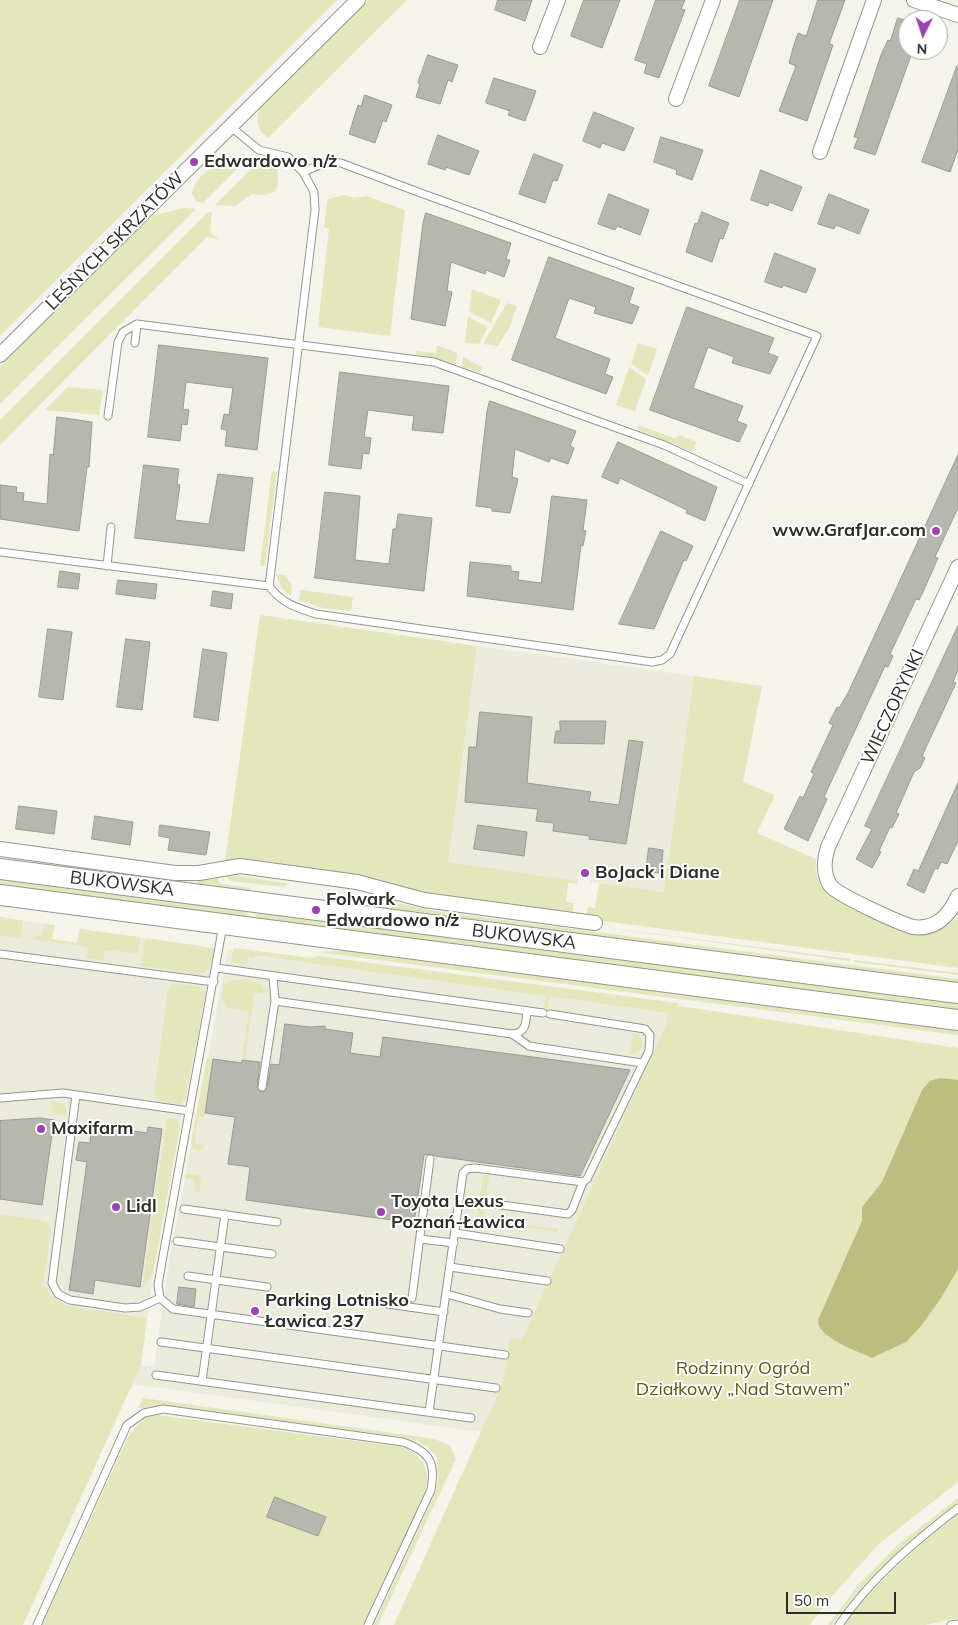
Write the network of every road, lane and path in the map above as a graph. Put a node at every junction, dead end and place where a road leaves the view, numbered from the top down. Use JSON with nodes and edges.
{"nodes":[{"id":1,"x":358,"y":0,"type":"edge"},
{"id":2,"x":558,"y":0,"type":"edge"},
{"id":3,"x":712,"y":0,"type":"edge"},
{"id":4,"x":874,"y":0,"type":"edge"},
{"id":5,"x":914,"y":0,"type":"edge"},
{"id":6,"x":958,"y":15,"type":"edge"},
{"id":7,"x":540,"y":47,"type":"dead end"},
{"id":8,"x":676,"y":98,"type":"dead end"},
{"id":9,"x":230,"y":126,"type":"junction"},
{"id":10,"x":820,"y":152,"type":"dead end"},
{"id":11,"x":303,"y":172,"type":"junction"},
{"id":12,"x":137,"y":324,"type":"junction"},
{"id":13,"x":135,"y":343,"type":"dead end"},
{"id":14,"x":299,"y":345,"type":"junction"},
{"id":15,"x":0,"y":355,"type":"edge"},
{"id":16,"x":108,"y":416,"type":"dead end"},
{"id":17,"x":749,"y":484,"type":"junction"},
{"id":18,"x":111,"y":527,"type":"dead end"},
{"id":19,"x":0,"y":552,"type":"edge"},
{"id":20,"x":107,"y":566,"type":"junction"},
{"id":21,"x":958,"y":567,"type":"edge"},
{"id":22,"x":269,"y":586,"type":"junction"},
{"id":23,"x":0,"y":849,"type":"edge"},
{"id":24,"x":0,"y":869,"type":"edge"},
{"id":25,"x":0,"y":895,"type":"edge"},
{"id":26,"x":958,"y":896,"type":"edge"},
{"id":27,"x":595,"y":923,"type":"dead end"},
{"id":28,"x":223,"y":924,"type":"junction"},
{"id":29,"x":0,"y":954,"type":"edge"},
{"id":30,"x":217,"y":968,"type":"junction"},
{"id":31,"x":273,"y":976,"type":"junction"},
{"id":32,"x":214,"y":982,"type":"junction"},
{"id":33,"x":958,"y":993,"type":"edge"},
{"id":34,"x":275,"y":1001,"type":"junction"},
{"id":35,"x":527,"y":1011,"type":"junction"},
{"id":36,"x":958,"y":1020,"type":"edge"},
{"id":37,"x":512,"y":1034,"type":"junction"},
{"id":38,"x":642,"y":1063,"type":"junction"},
{"id":39,"x":262,"y":1086,"type":"dead end"},
{"id":40,"x":76,"y":1095,"type":"junction"},
{"id":41,"x":0,"y":1098,"type":"edge"},
{"id":42,"x":189,"y":1111,"type":"junction"},
{"id":43,"x":430,"y":1160,"type":"dead end"},
{"id":44,"x":583,"y":1182,"type":"junction"},
{"id":45,"x":487,"y":1203,"type":"dead end"},
{"id":46,"x":184,"y":1209,"type":"dead end"},
{"id":47,"x":225,"y":1214,"type":"junction"},
{"id":48,"x":276,"y":1222,"type":"dead end"},
{"id":49,"x":455,"y":1233,"type":"junction"},
{"id":50,"x":420,"y":1238,"type":"junction"},
{"id":51,"x":177,"y":1241,"type":"dead end"},
{"id":52,"x":454,"y":1243,"type":"junction"},
{"id":53,"x":220,"y":1247,"type":"junction"},
{"id":54,"x":560,"y":1248,"type":"dead end"},
{"id":55,"x":272,"y":1254,"type":"dead end"},
{"id":56,"x":450,"y":1267,"type":"junction"},
{"id":57,"x":188,"y":1276,"type":"dead end"},
{"id":58,"x":216,"y":1280,"type":"junction"},
{"id":59,"x":547,"y":1281,"type":"dead end"},
{"id":60,"x":268,"y":1287,"type":"dead end"},
{"id":61,"x":447,"y":1294,"type":"junction"},
{"id":62,"x":160,"y":1298,"type":"junction"},
{"id":63,"x":412,"y":1298,"type":"dead end"},
{"id":64,"x":374,"y":1302,"type":"dead end"},
{"id":65,"x":444,"y":1312,"type":"junction"},
{"id":66,"x":528,"y":1313,"type":"dead end"},
{"id":67,"x":211,"y":1314,"type":"junction"},
{"id":68,"x":161,"y":1342,"type":"dead end"},
{"id":69,"x":439,"y":1346,"type":"junction"},
{"id":70,"x":207,"y":1348,"type":"junction"},
{"id":71,"x":505,"y":1355,"type":"dead end"},
{"id":72,"x":156,"y":1375,"type":"dead end"},
{"id":73,"x":434,"y":1380,"type":"junction"},
{"id":74,"x":202,"y":1381,"type":"junction"},
{"id":75,"x":496,"y":1388,"type":"dead end"},
{"id":76,"x":429,"y":1412,"type":"junction"},
{"id":77,"x":470,"y":1418,"type":"dead end"},
{"id":78,"x":958,"y":1508,"type":"edge"},
{"id":79,"x":958,"y":1624,"type":"edge"},
{"id":80,"x":37,"y":1625,"type":"edge"},
{"id":81,"x":368,"y":1625,"type":"edge"},
{"id":82,"x":839,"y":1625,"type":"edge"},
{"id":83,"x":951,"y":1625,"type":"edge"}],
"edges":[{"from":1,"to":9,"type":"street","name":"LEŚNYCH SKRZATÓW"},
{"from":2,"to":7,"type":"street"},
{"from":3,"to":8,"type":"street"},
{"from":4,"to":10,"type":"street"},
{"from":5,"to":6,"type":"street"},
{"from":9,"to":11,"type":"lane"},
{"from":9,"to":15,"type":"street","name":"LEŚNYCH SKRZATÓW"},
{"from":11,"to":14,"type":"lane"},
{"from":11,"to":17,"type":"lane"},
{"from":12,"to":13,"type":"lane"},
{"from":12,"to":14,"type":"lane"},
{"from":12,"to":16,"type":"lane"},
{"from":14,"to":17,"type":"lane"},
{"from":14,"to":22,"type":"lane"},
{"from":17,"to":22,"type":"lane"},
{"from":18,"to":20,"type":"lane"},
{"from":19,"to":20,"type":"lane"},
{"from":20,"to":22,"type":"lane"},
{"from":21,"to":26,"type":"street","name":"WIECZORYNKI"},
{"from":23,"to":27,"type":"street"},
{"from":24,"to":33,"type":"main road","name":"BUKOWSKA"},
{"from":25,"to":28,"type":"main road","name":"BUKOWSKA"},
{"from":28,"to":30,"type":"lane"},
{"from":28,"to":36,"type":"main road","name":"BUKOWSKA"},
{"from":29,"to":32,"type":"lane"},
{"from":30,"to":31,"type":"lane"},
{"from":30,"to":32,"type":"lane"},
{"from":31,"to":34,"type":"lane"},
{"from":31,"to":35,"type":"lane"},
{"from":32,"to":42,"type":"lane"},
{"from":34,"to":37,"type":"lane"},
{"from":34,"to":39,"type":"lane"},
{"from":35,"to":37,"type":"lane"},
{"from":35,"to":38,"type":"lane"},
{"from":37,"to":38,"type":"lane"},
{"from":38,"to":44,"type":"lane"},
{"from":40,"to":41,"type":"lane"},
{"from":40,"to":42,"type":"lane"},
{"from":40,"to":62,"type":"lane"},
{"from":42,"to":62,"type":"lane"},
{"from":43,"to":50,"type":"lane"},
{"from":44,"to":45,"type":"lane"},
{"from":44,"to":49,"type":"lane"},
{"from":46,"to":47,"type":"lane"},
{"from":47,"to":48,"type":"lane"},
{"from":47,"to":53,"type":"lane"},
{"from":49,"to":52,"type":"lane"},
{"from":49,"to":54,"type":"lane"},
{"from":50,"to":52,"type":"lane"},
{"from":50,"to":63,"type":"lane"},
{"from":51,"to":53,"type":"lane"},
{"from":52,"to":56,"type":"lane"},
{"from":53,"to":55,"type":"lane"},
{"from":53,"to":58,"type":"lane"},
{"from":56,"to":59,"type":"lane"},
{"from":56,"to":61,"type":"lane"},
{"from":57,"to":58,"type":"lane"},
{"from":58,"to":60,"type":"lane"},
{"from":58,"to":67,"type":"lane"},
{"from":61,"to":65,"type":"lane"},
{"from":61,"to":66,"type":"lane"},
{"from":62,"to":67,"type":"lane"},
{"from":64,"to":65,"type":"lane"},
{"from":65,"to":69,"type":"lane"},
{"from":67,"to":69,"type":"lane"},
{"from":67,"to":70,"type":"lane"},
{"from":68,"to":70,"type":"lane"},
{"from":69,"to":71,"type":"lane"},
{"from":69,"to":73,"type":"lane"},
{"from":70,"to":73,"type":"lane"},
{"from":70,"to":74,"type":"lane"},
{"from":72,"to":74,"type":"lane"},
{"from":73,"to":75,"type":"lane"},
{"from":73,"to":76,"type":"lane"},
{"from":74,"to":76,"type":"lane"},
{"from":76,"to":77,"type":"lane"},
{"from":78,"to":82,"type":"lane"},
{"from":79,"to":83,"type":"lane"},
{"from":80,"to":81,"type":"lane"}]}
